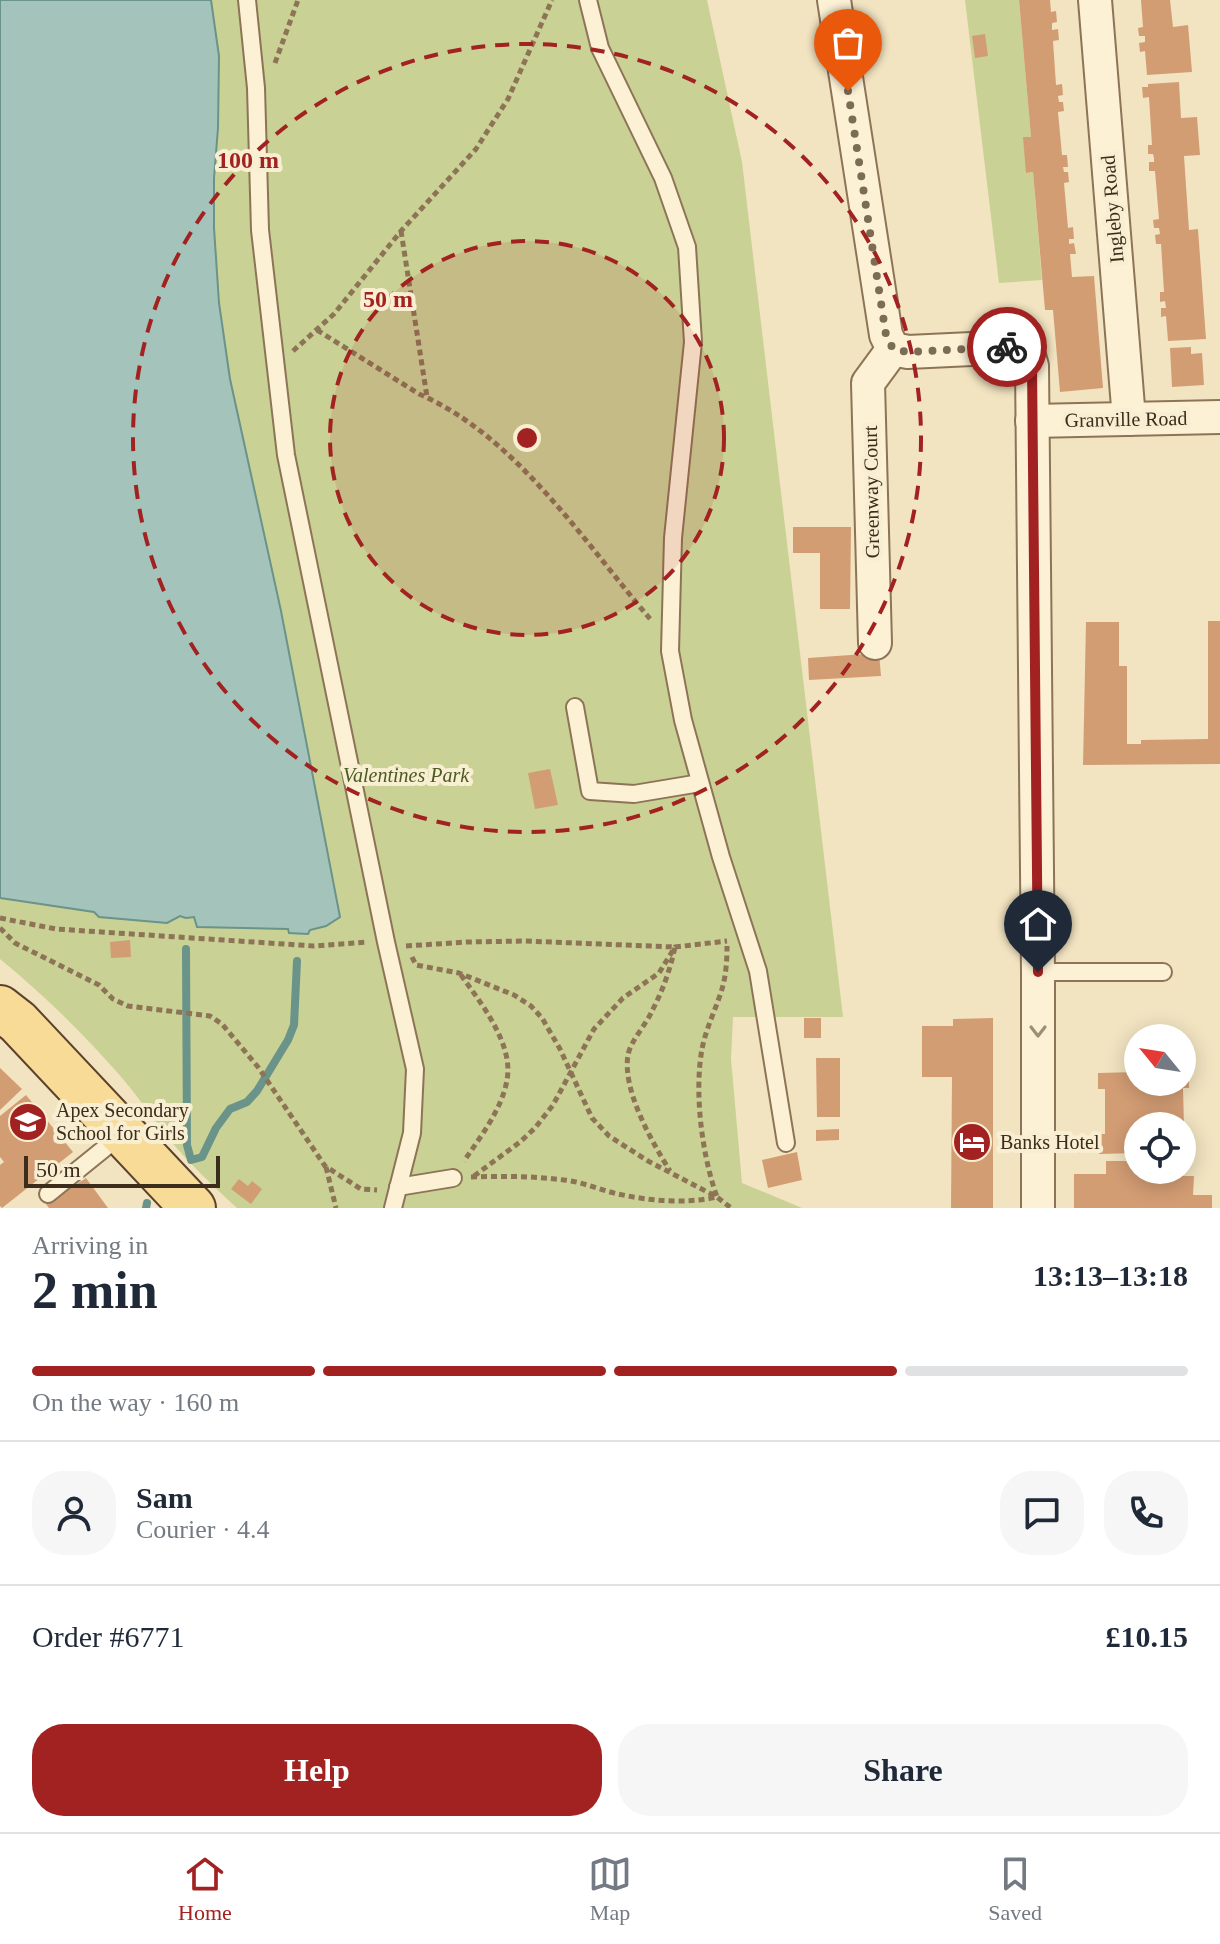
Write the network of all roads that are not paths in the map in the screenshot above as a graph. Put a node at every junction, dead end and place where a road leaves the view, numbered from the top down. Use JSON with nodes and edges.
{"nodes":[{"id":1,"x":247,"y":0,"type":"edge"},
{"id":2,"x":588,"y":0,"type":"edge"},
{"id":3,"x":834,"y":0,"type":"edge"},
{"id":4,"x":1095,"y":0,"type":"edge"},
{"id":5,"x":893,"y":349,"type":"junction"},
{"id":6,"x":1220,"y":417,"type":"edge"},
{"id":7,"x":1129,"y":419,"type":"junction"},
{"id":8,"x":1032,"y":421,"type":"junction"},
{"id":9,"x":875,"y":643,"type":"dead end"},
{"id":10,"x":575,"y":707,"type":"dead end"},
{"id":11,"x":700,"y":783,"type":"junction"},
{"id":12,"x":1038,"y":972,"type":"junction"},
{"id":13,"x":1163,"y":972,"type":"dead end"},
{"id":14,"x":0,"y":1008,"type":"edge"},
{"id":15,"x":122,"y":1134,"type":"junction"},
{"id":16,"x":786,"y":1143,"type":"dead end"},
{"id":17,"x":453,"y":1178,"type":"road end"},
{"id":18,"x":398,"y":1187,"type":"junction"},
{"id":19,"x":48,"y":1194,"type":"dead end"},
{"id":20,"x":193,"y":1208,"type":"edge"},
{"id":21,"x":393,"y":1208,"type":"edge"},
{"id":22,"x":1038,"y":1208,"type":"edge"}],
"edges":[{"from":1,"to":18,"type":"lane"},
{"from":2,"to":11,"type":"lane"},
{"from":3,"to":5,"type":"street"},
{"from":4,"to":7,"type":"street","name":"Ingleby Road"},
{"from":5,"to":8,"type":"street"},
{"from":5,"to":9,"type":"street","name":"Greenway Court"},
{"from":6,"to":7,"type":"street","name":"Granville Road"},
{"from":7,"to":8,"type":"street","name":"Granville Road"},
{"from":8,"to":12,"type":"street"},
{"from":10,"to":11,"type":"lane"},
{"from":11,"to":16,"type":"lane"},
{"from":12,"to":13,"type":"lane"},
{"from":12,"to":22,"type":"street","one_way":true},
{"from":14,"to":15,"type":"main road"},
{"from":15,"to":19,"type":"lane"},
{"from":15,"to":20,"type":"main road"},
{"from":17,"to":18,"type":"lane"},
{"from":18,"to":21,"type":"lane"}]}
